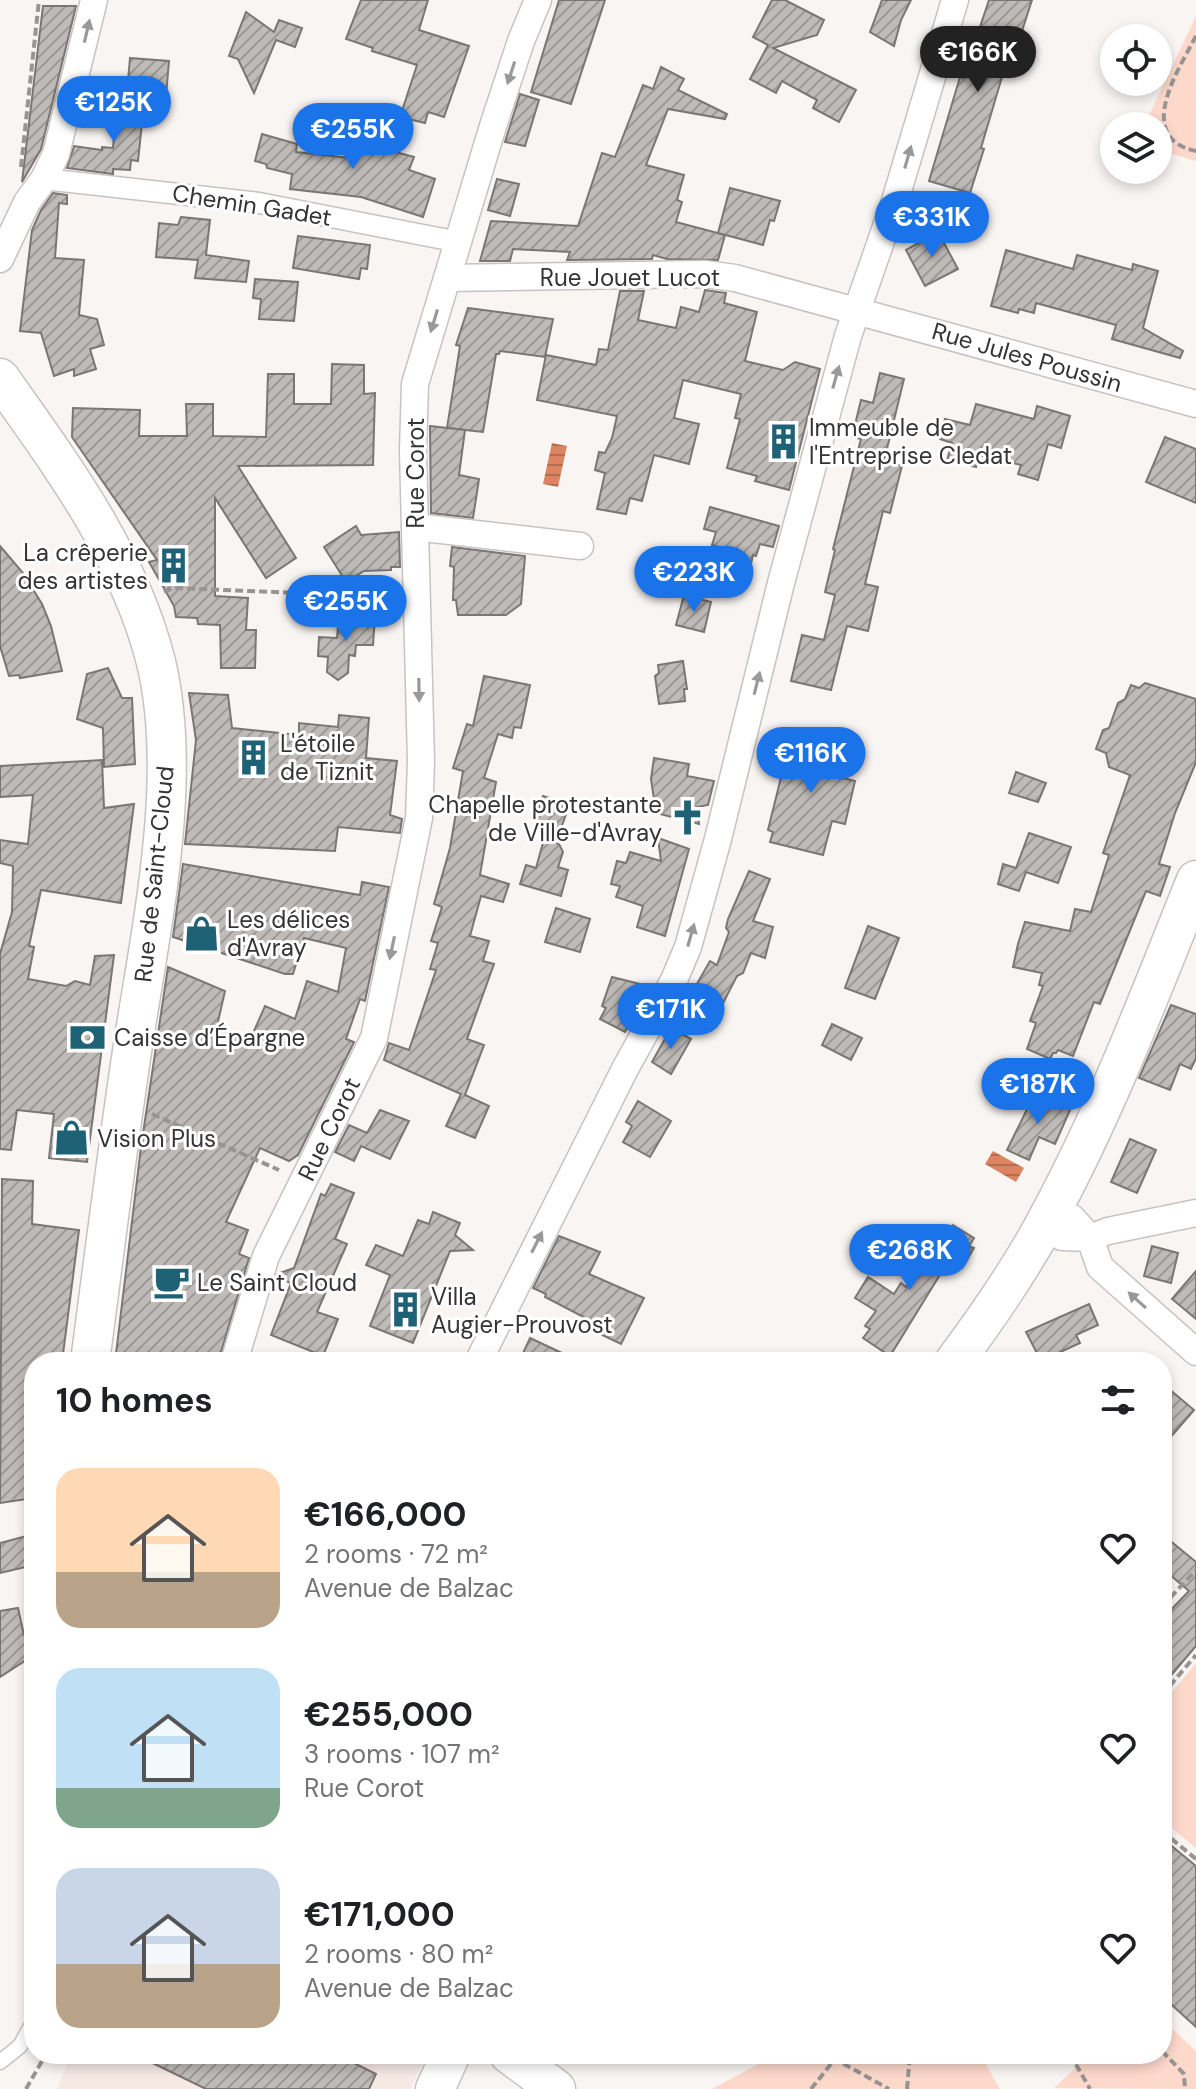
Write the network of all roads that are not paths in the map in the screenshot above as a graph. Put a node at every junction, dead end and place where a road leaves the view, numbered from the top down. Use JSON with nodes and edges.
{"nodes":[{"id":1,"x":94,"y":0,"type":"edge"},
{"id":2,"x":538,"y":0,"type":"edge"},
{"id":3,"x":955,"y":0,"type":"edge"},
{"id":4,"x":32,"y":176,"type":"junction"},
{"id":5,"x":459,"y":242,"type":"junction"},
{"id":6,"x":0,"y":259,"type":"edge"},
{"id":7,"x":447,"y":278,"type":"junction"},
{"id":8,"x":857,"y":311,"type":"junction"},
{"id":9,"x":0,"y":378,"type":"edge"},
{"id":10,"x":1196,"y":404,"type":"edge"},
{"id":11,"x":415,"y":527,"type":"junction"},
{"id":12,"x":580,"y":546,"type":"dead end"},
{"id":13,"x":1196,"y":880,"type":"edge"},
{"id":14,"x":1183,"y":944,"type":"edge"},
{"id":15,"x":1196,"y":1213,"type":"edge"},
{"id":16,"x":1050,"y":1215,"type":"junction"},
{"id":17,"x":1090,"y":1238,"type":"junction"},
{"id":18,"x":91,"y":1352,"type":"edge"},
{"id":19,"x":237,"y":1352,"type":"edge"},
{"id":20,"x":483,"y":1352,"type":"edge"},
{"id":21,"x":961,"y":1352,"type":"edge"},
{"id":22,"x":1196,"y":1352,"type":"edge"},
{"id":23,"x":24,"y":2039,"type":"edge"},
{"id":24,"x":0,"y":2062,"type":"edge"},
{"id":25,"x":446,"y":2064,"type":"edge"},
{"id":26,"x":522,"y":2064,"type":"edge"},
{"id":27,"x":435,"y":2089,"type":"edge"},
{"id":28,"x":556,"y":2089,"type":"edge"}],
"edges":[{"from":4,"to":1,"type":"street","one_way":true},
{"from":2,"to":5,"type":"street","name":"Rue Corot","one_way":true},
{"from":8,"to":3,"type":"street","one_way":true},
{"from":4,"to":5,"type":"street","name":"Chemin Gadet"},
{"from":4,"to":6,"type":"street"},
{"from":5,"to":7,"type":"street","name":"Rue Corot"},
{"from":7,"to":8,"type":"street","name":"Rue Jouet Lucot"},
{"from":7,"to":11,"type":"street","name":"Rue Corot","one_way":true},
{"from":8,"to":10,"type":"street","name":"Rue Jules Poussin"},
{"from":20,"to":8,"type":"street","one_way":true},
{"from":9,"to":18,"type":"main road","name":"Rue de Saint-Cloud"},
{"from":11,"to":12,"type":"street"},
{"from":11,"to":19,"type":"street","name":"Rue Corot","one_way":true},
{"from":13,"to":14,"type":"main road"},
{"from":14,"to":16,"type":"main road"},
{"from":15,"to":17,"type":"street"},
{"from":16,"to":17,"type":"street"},
{"from":16,"to":21,"type":"main road"},
{"from":22,"to":17,"type":"street","one_way":true},
{"from":23,"to":24,"type":"lane"},
{"from":25,"to":27,"type":"main road"},
{"from":26,"to":28,"type":"main road"}]}
